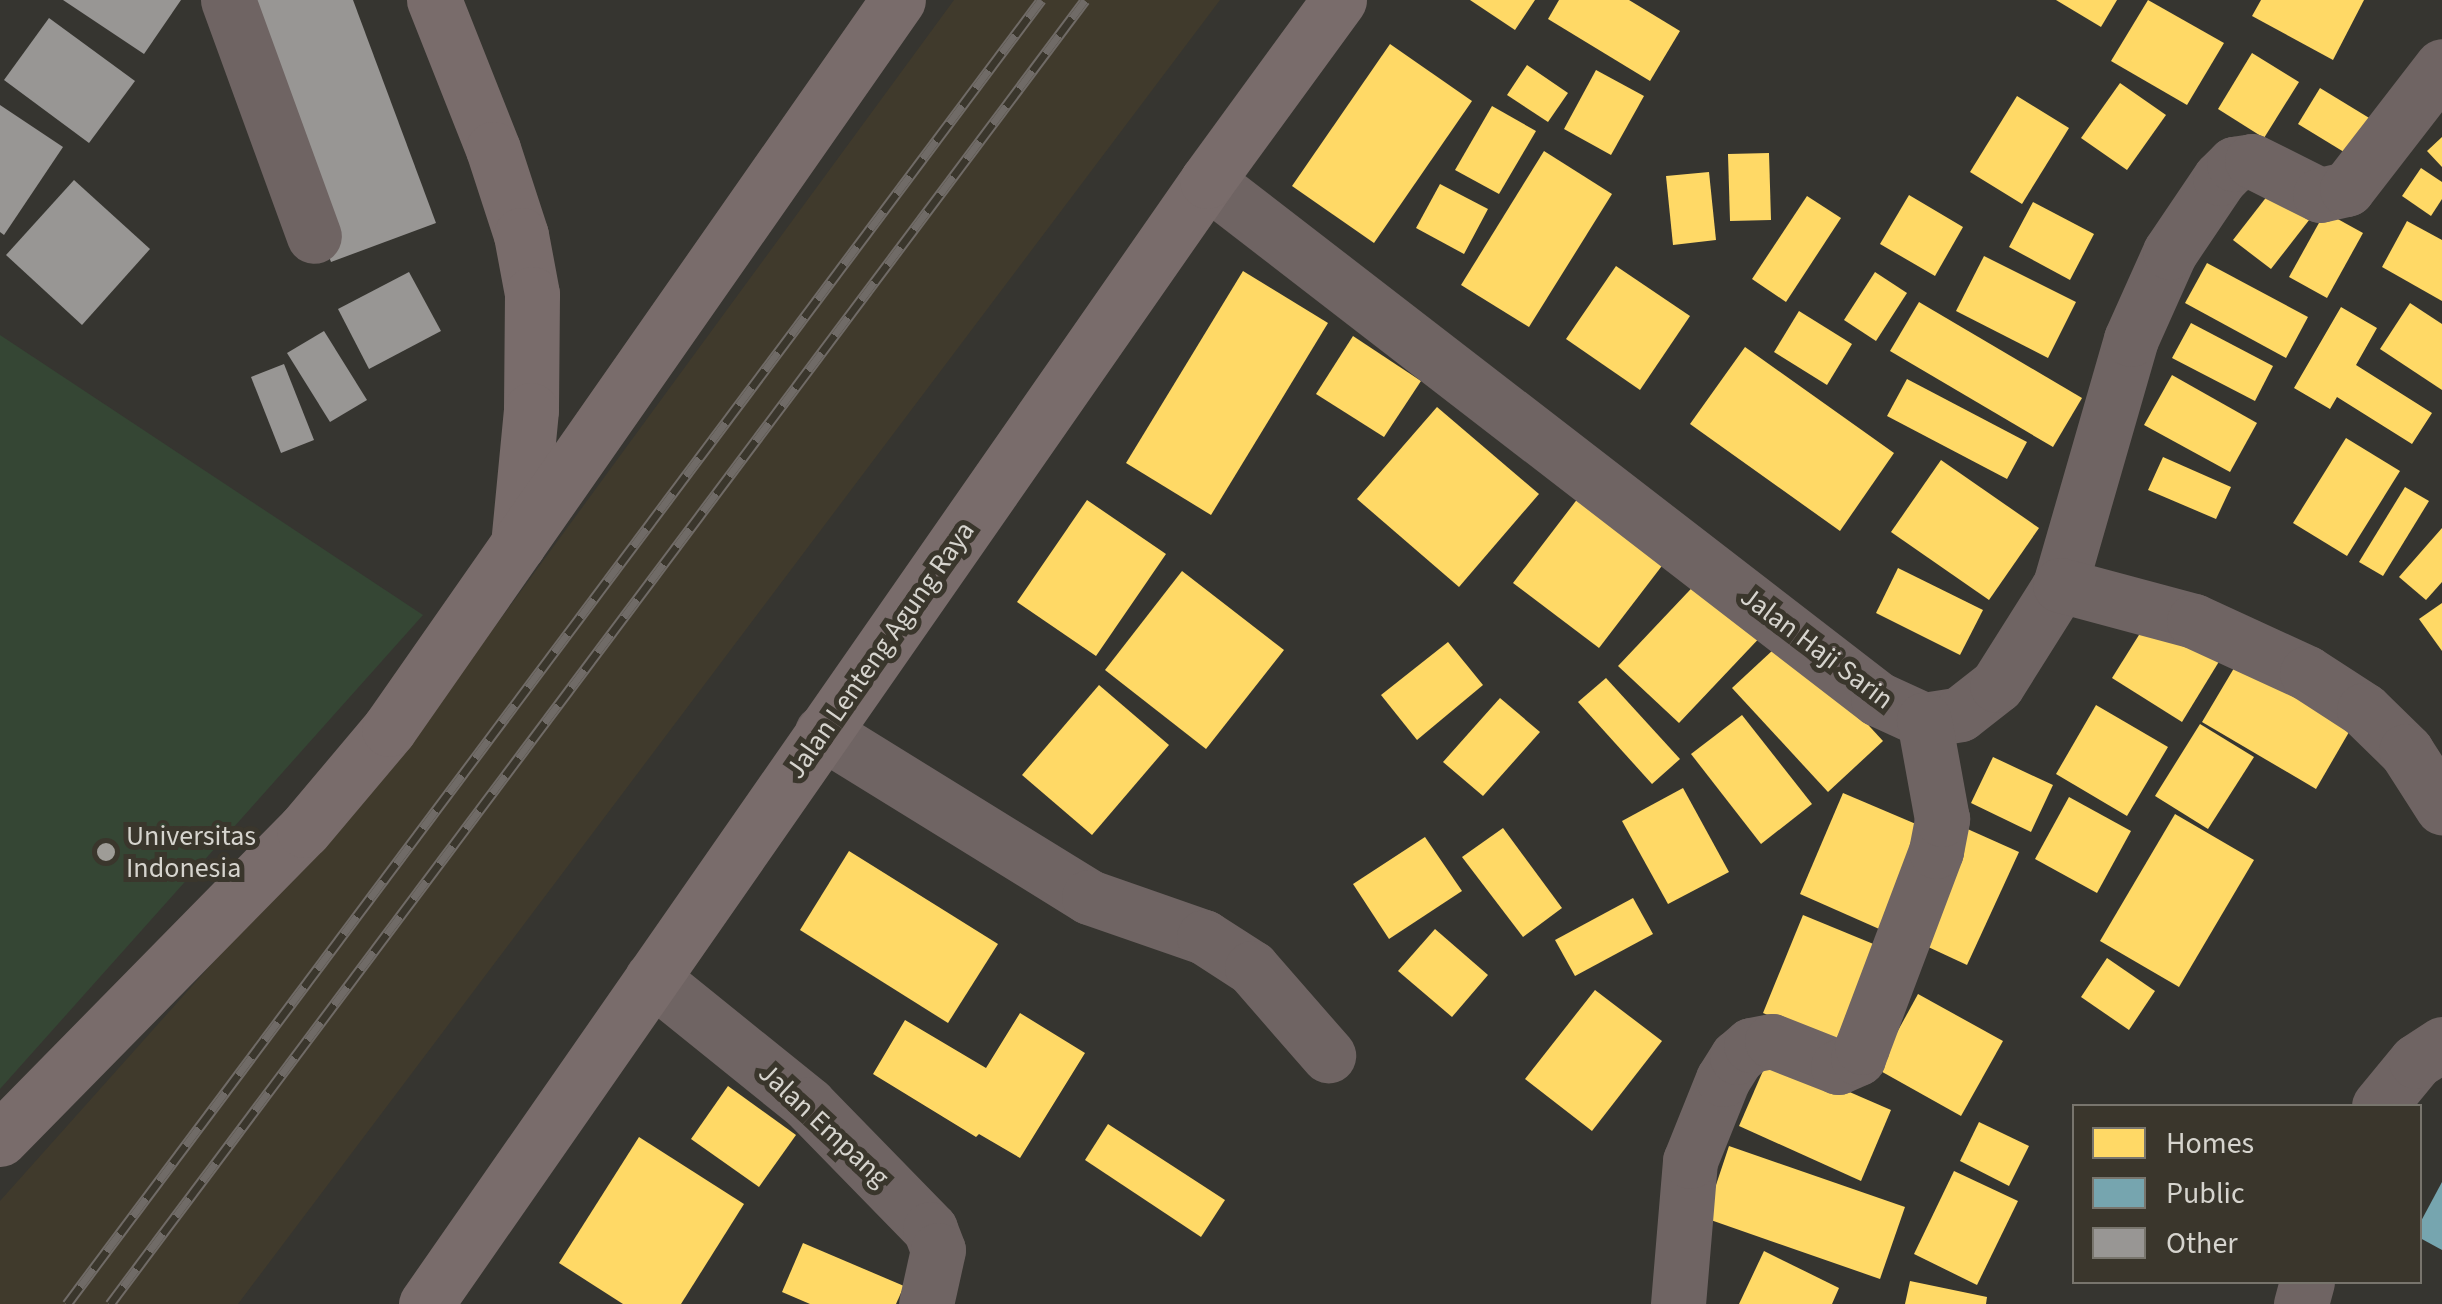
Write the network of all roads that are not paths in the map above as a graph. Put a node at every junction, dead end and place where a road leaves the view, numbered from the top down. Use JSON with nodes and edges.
{"nodes":[{"id":1,"x":228,"y":0,"type":"edge"},
{"id":2,"x":434,"y":0,"type":"edge"},
{"id":3,"x":898,"y":0,"type":"edge"},
{"id":4,"x":1338,"y":0,"type":"edge"},
{"id":5,"x":2442,"y":66,"type":"edge"},
{"id":6,"x":1207,"y":181,"type":"junction"},
{"id":7,"x":314,"y":236,"type":"dead end"},
{"id":8,"x":517,"y":552,"type":"junction"},
{"id":9,"x":2060,"y":585,"type":"junction"},
{"id":10,"x":1924,"y":720,"type":"junction"},
{"id":11,"x":822,"y":732,"type":"junction"},
{"id":12,"x":2442,"y":807,"type":"edge"},
{"id":13,"x":652,"y":978,"type":"junction"},
{"id":14,"x":2442,"y":1044,"type":"edge"},
{"id":15,"x":1328,"y":1056,"type":"dead end"},
{"id":16,"x":2382,"y":1104,"type":"edge"},
{"id":17,"x":0,"y":1139,"type":"edge"},
{"id":18,"x":426,"y":1304,"type":"edge"},
{"id":19,"x":926,"y":1304,"type":"edge"},
{"id":20,"x":1678,"y":1304,"type":"edge"}],
"edges":[{"from":1,"to":7,"type":"street"},
{"from":2,"to":8,"type":"main road"},
{"from":3,"to":8,"type":"main road"},
{"from":4,"to":6,"type":"main road","name":"Jalan Lenteng Agung Raya"},
{"from":5,"to":9,"type":"street","name":"Jalan Haji Sarin"},
{"from":6,"to":10,"type":"street","name":"Jalan Haji Sarin"},
{"from":6,"to":11,"type":"main road","name":"Jalan Lenteng Agung Raya"},
{"from":8,"to":17,"type":"main road"},
{"from":9,"to":10,"type":"street","name":"Jalan Haji Sarin"},
{"from":9,"to":12,"type":"street"},
{"from":10,"to":20,"type":"street"},
{"from":11,"to":13,"type":"main road","name":"Jalan Lenteng Agung Raya"},
{"from":11,"to":15,"type":"street"},
{"from":13,"to":18,"type":"main road","name":"Jalan Lenteng Agung Raya"},
{"from":13,"to":19,"type":"street","name":"Jalan Empang"},
{"from":14,"to":16,"type":"street"}]}
